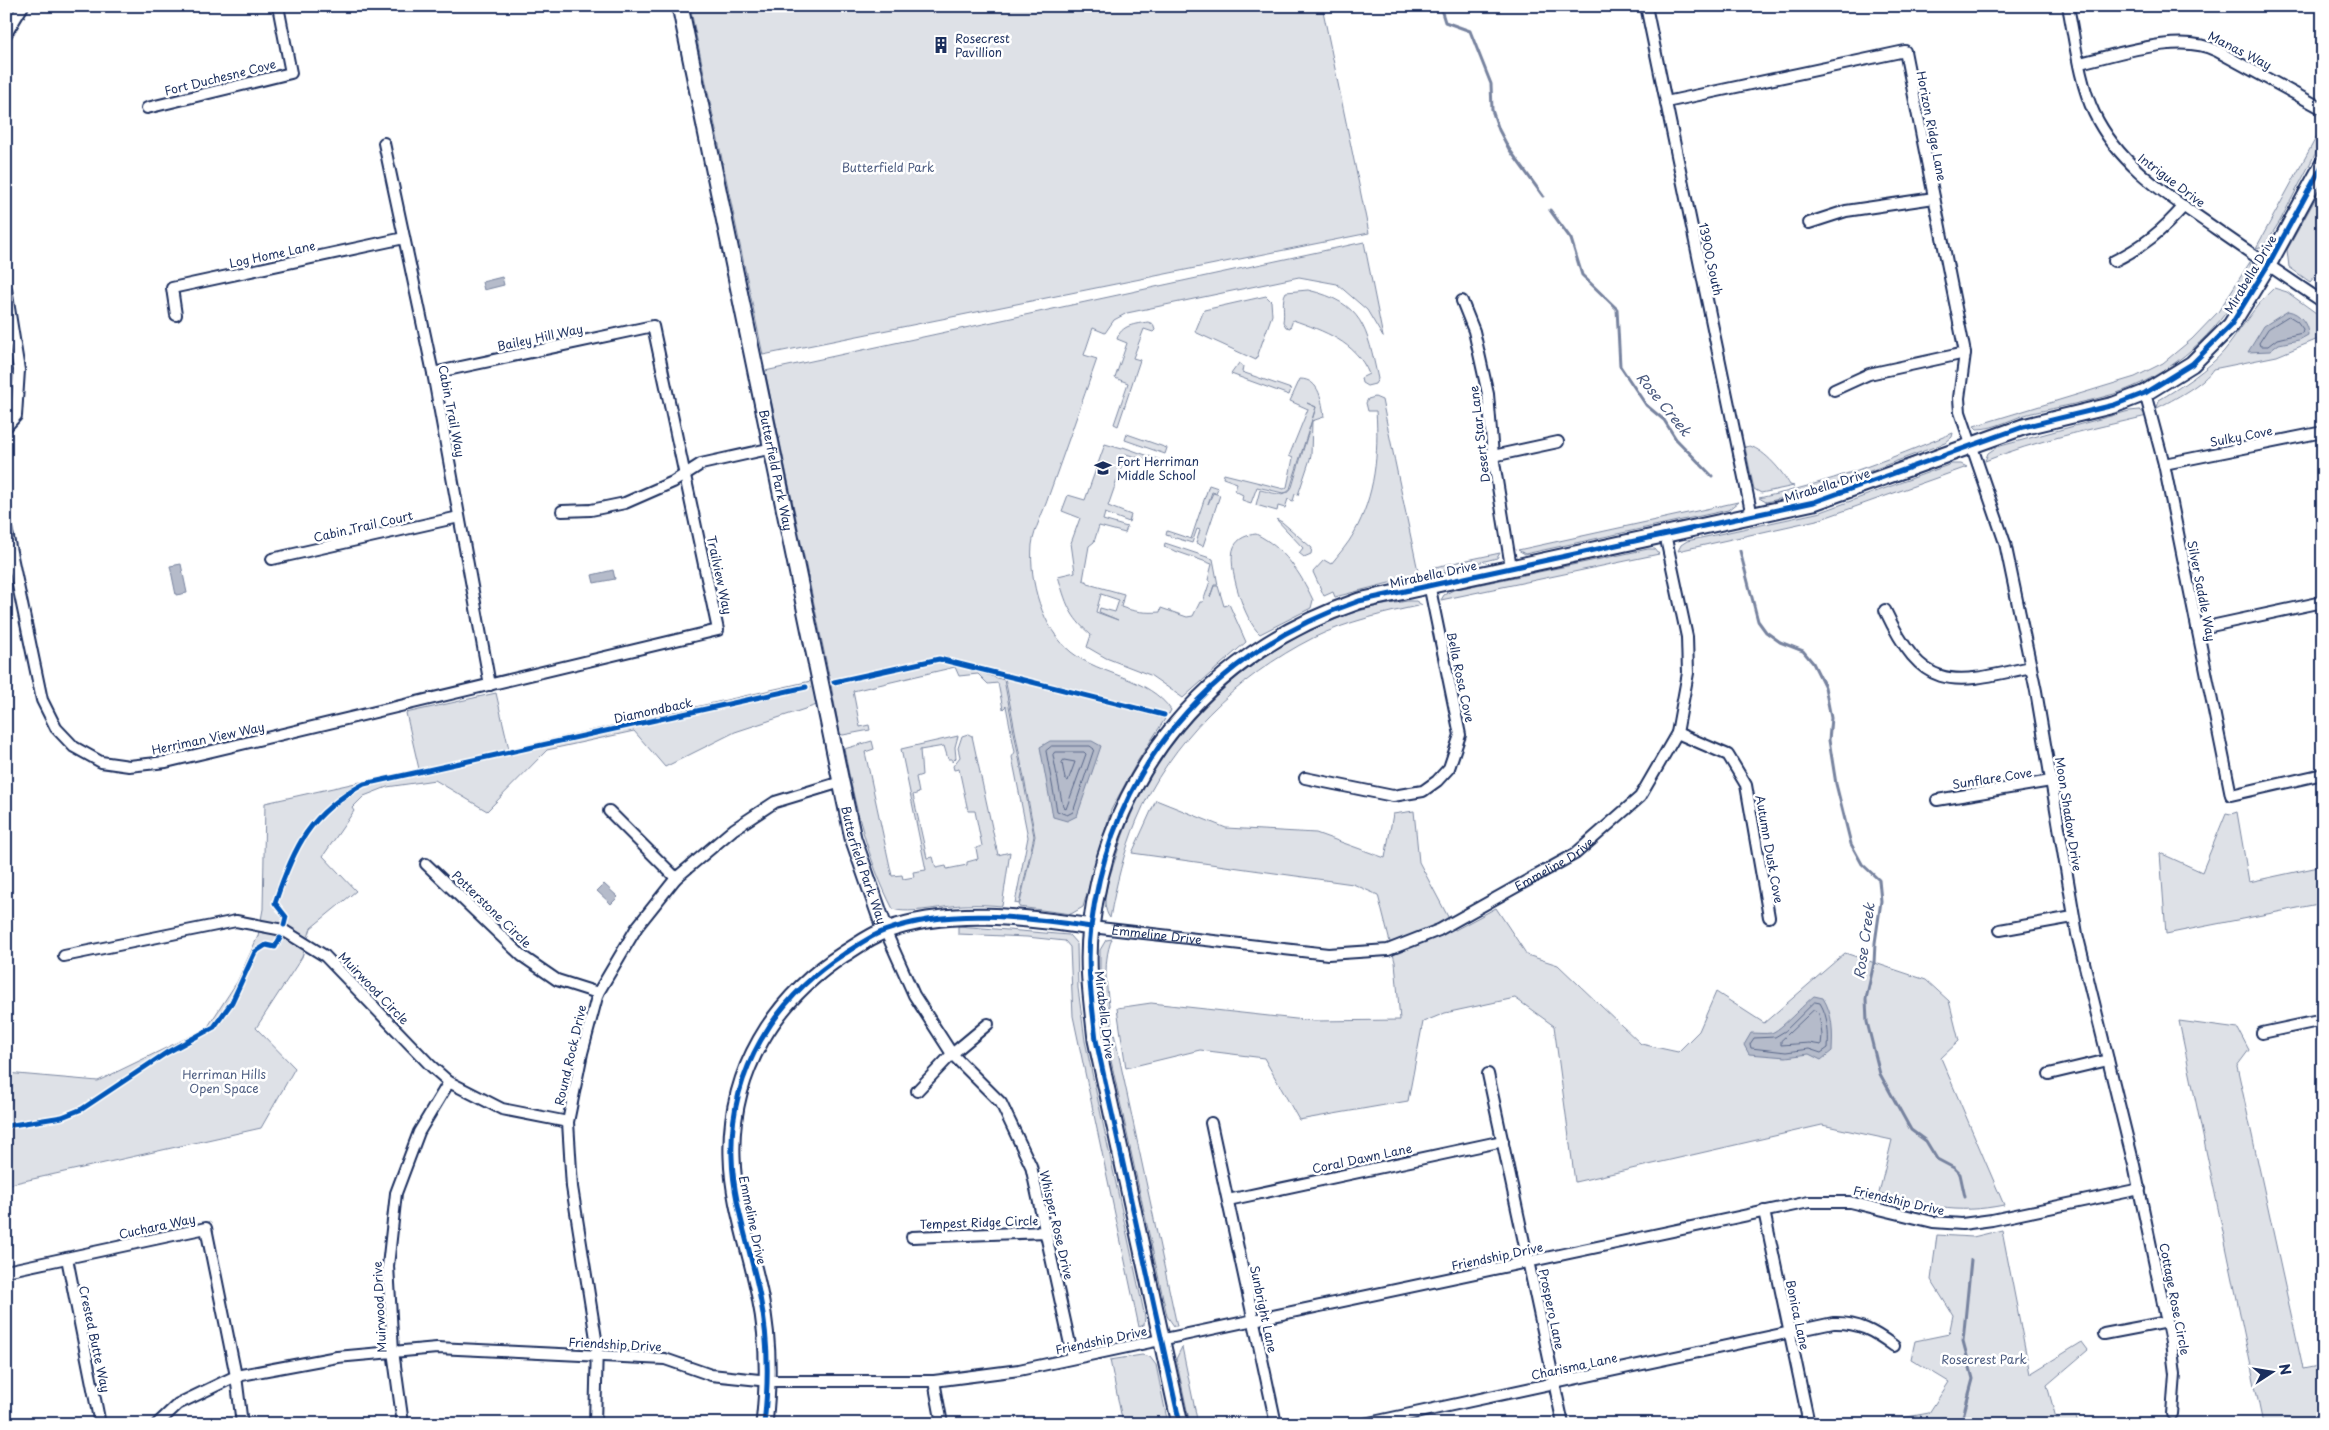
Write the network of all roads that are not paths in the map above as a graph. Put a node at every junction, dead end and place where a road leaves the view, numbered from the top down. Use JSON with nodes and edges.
{"nodes":[{"id":1,"x":23,"y":6,"type":"edge"},
{"id":2,"x":278,"y":6,"type":"edge"},
{"id":3,"x":680,"y":6,"type":"edge"},
{"id":4,"x":1646,"y":6,"type":"edge"},
{"id":5,"x":2068,"y":6,"type":"edge"},
{"id":6,"x":6,"y":34,"type":"edge"},
{"id":7,"x":2080,"y":63,"type":"junction"},
{"id":8,"x":1666,"y":102,"type":"junction"},
{"id":9,"x":148,"y":108,"type":"dead end"},
{"id":10,"x":2323,"y":109,"type":"edge"},
{"id":11,"x":384,"y":143,"type":"dead end"},
{"id":12,"x":2323,"y":164,"type":"edge"},
{"id":13,"x":1934,"y":198,"type":"junction"},
{"id":14,"x":2184,"y":206,"type":"junction"},
{"id":15,"x":1809,"y":223,"type":"dead end"},
{"id":16,"x":404,"y":238,"type":"junction"},
{"id":17,"x":2114,"y":261,"type":"dead end"},
{"id":18,"x":2268,"y":265,"type":"junction"},
{"id":19,"x":6,"y":290,"type":"edge"},
{"id":20,"x":1462,"y":301,"type":"dead end"},
{"id":21,"x":2323,"y":302,"type":"edge"},
{"id":22,"x":176,"y":315,"type":"dead end"},
{"id":23,"x":652,"y":326,"type":"joint"},
{"id":24,"x":1965,"y":353,"type":"junction"},
{"id":25,"x":433,"y":373,"type":"junction"},
{"id":26,"x":1834,"y":390,"type":"dead end"},
{"id":27,"x":2145,"y":393,"type":"junction"},
{"id":28,"x":6,"y":427,"type":"edge"},
{"id":29,"x":2323,"y":432,"type":"edge"},
{"id":30,"x":1558,"y":442,"type":"dead end"},
{"id":31,"x":1970,"y":446,"type":"junction"},
{"id":32,"x":773,"y":448,"type":"junction"},
{"id":33,"x":1493,"y":456,"type":"junction"},
{"id":34,"x":2164,"y":464,"type":"junction"},
{"id":35,"x":685,"y":474,"type":"junction"},
{"id":36,"x":562,"y":511,"type":"dead end"},
{"id":37,"x":1752,"y":516,"type":"junction"},
{"id":38,"x":459,"y":517,"type":"junction"},
{"id":39,"x":6,"y":528,"type":"edge"},
{"id":40,"x":1664,"y":534,"type":"junction"},
{"id":41,"x":272,"y":559,"type":"dead end"},
{"id":42,"x":1511,"y":567,"type":"junction"},
{"id":43,"x":1429,"y":584,"type":"junction"},
{"id":44,"x":2323,"y":602,"type":"edge"},
{"id":45,"x":1885,"y":610,"type":"dead end"},
{"id":46,"x":2197,"y":629,"type":"junction"},
{"id":47,"x":2031,"y":667,"type":"junction"},
{"id":48,"x":490,"y":685,"type":"junction"},
{"id":49,"x":1677,"y":733,"type":"junction"},
{"id":50,"x":2323,"y":774,"type":"edge"},
{"id":51,"x":1304,"y":778,"type":"dead end"},
{"id":52,"x":2051,"y":781,"type":"junction"},
{"id":53,"x":840,"y":782,"type":"junction"},
{"id":54,"x":1937,"y":800,"type":"dead end"},
{"id":55,"x":609,"y":811,"type":"dead end"},
{"id":56,"x":426,"y":864,"type":"dead end"},
{"id":57,"x":676,"y":878,"type":"junction"},
{"id":58,"x":1769,"y":917,"type":"dead end"},
{"id":59,"x":2074,"y":917,"type":"junction"},
{"id":60,"x":1091,"y":927,"type":"junction"},
{"id":61,"x":885,"y":930,"type":"junction"},
{"id":62,"x":2000,"y":930,"type":"dead end"},
{"id":63,"x":64,"y":956,"type":"dead end"},
{"id":64,"x":598,"y":993,"type":"junction"},
{"id":65,"x":2323,"y":1020,"type":"edge"},
{"id":66,"x":988,"y":1024,"type":"dead end"},
{"id":67,"x":2262,"y":1033,"type":"dead end"},
{"id":68,"x":952,"y":1054,"type":"junction"},
{"id":69,"x":2108,"y":1060,"type":"junction"},
{"id":70,"x":1488,"y":1074,"type":"dead end"},
{"id":71,"x":2049,"y":1074,"type":"dead end"},
{"id":72,"x":449,"y":1082,"type":"junction"},
{"id":73,"x":917,"y":1091,"type":"dead end"},
{"id":74,"x":568,"y":1122,"type":"junction"},
{"id":75,"x":1211,"y":1123,"type":"dead end"},
{"id":76,"x":1502,"y":1141,"type":"junction"},
{"id":77,"x":2140,"y":1189,"type":"junction"},
{"id":78,"x":1228,"y":1200,"type":"junction"},
{"id":79,"x":1764,"y":1211,"type":"junction"},
{"id":80,"x":1047,"y":1232,"type":"junction"},
{"id":81,"x":912,"y":1237,"type":"dead end"},
{"id":82,"x":67,"y":1258,"type":"junction"},
{"id":83,"x":1529,"y":1262,"type":"junction"},
{"id":84,"x":6,"y":1272,"type":"edge"},
{"id":85,"x":1254,"y":1321,"type":"junction"},
{"id":86,"x":2167,"y":1322,"type":"junction"},
{"id":87,"x":1789,"y":1332,"type":"junction"},
{"id":88,"x":2104,"y":1334,"type":"dead end"},
{"id":89,"x":1163,"y":1340,"type":"junction"},
{"id":90,"x":1894,"y":1346,"type":"dead end"},
{"id":91,"x":393,"y":1351,"type":"junction"},
{"id":92,"x":597,"y":1356,"type":"junction"},
{"id":93,"x":1073,"y":1358,"type":"junction"},
{"id":94,"x":236,"y":1376,"type":"junction"},
{"id":95,"x":769,"y":1381,"type":"junction"},
{"id":96,"x":934,"y":1381,"type":"junction"},
{"id":97,"x":1554,"y":1383,"type":"junction"},
{"id":98,"x":2172,"y":1414,"type":"dead end"},
{"id":99,"x":100,"y":1424,"type":"edge"},
{"id":100,"x":157,"y":1424,"type":"edge"},
{"id":101,"x":242,"y":1424,"type":"edge"},
{"id":102,"x":403,"y":1424,"type":"edge"},
{"id":103,"x":594,"y":1424,"type":"edge"},
{"id":104,"x":764,"y":1424,"type":"edge"},
{"id":105,"x":942,"y":1424,"type":"edge"},
{"id":106,"x":1180,"y":1424,"type":"edge"},
{"id":107,"x":1276,"y":1424,"type":"edge"},
{"id":108,"x":1364,"y":1424,"type":"edge"},
{"id":109,"x":1563,"y":1424,"type":"edge"},
{"id":110,"x":1809,"y":1424,"type":"edge"}],
"edges":[{"from":1,"to":6,"type":"street"},
{"from":2,"to":9,"type":"street","name":"Fort Duchesne Cove"},
{"from":3,"to":32,"type":"street","name":"Butterfield Park Way"},
{"from":4,"to":8,"type":"street","name":"13900 South"},
{"from":5,"to":7,"type":"street","name":"Intrigue Drive"},
{"from":7,"to":10,"type":"street","name":"Manas Way"},
{"from":7,"to":14,"type":"street","name":"Intrigue Drive"},
{"from":8,"to":13,"type":"street","name":"Horizon Ridge Lane"},
{"from":8,"to":37,"type":"street","name":"13900 South"},
{"from":11,"to":16,"type":"street","name":"Cabin Trail Way"},
{"from":12,"to":18,"type":"street","name":"Mirabella Drive"},
{"from":13,"to":15,"type":"street"},
{"from":13,"to":24,"type":"street","name":"Horizon Ridge Lane"},
{"from":14,"to":17,"type":"street"},
{"from":14,"to":18,"type":"street","name":"Intrigue Drive"},
{"from":16,"to":22,"type":"street","name":"Log Home Lane"},
{"from":16,"to":25,"type":"street","name":"Cabin Trail Way"},
{"from":18,"to":21,"type":"street","name":"Intrigue Drive"},
{"from":18,"to":27,"type":"street","name":"Mirabella Drive"},
{"from":19,"to":28,"type":"street"},
{"from":20,"to":33,"type":"street","name":"Desert Star Lane"},
{"from":23,"to":25,"type":"street","name":"Bailey Hill Way"},
{"from":23,"to":35,"type":"street","name":"Trailview Way"},
{"from":24,"to":26,"type":"street"},
{"from":24,"to":31,"type":"street","name":"Horizon Ridge Lane"},
{"from":25,"to":38,"type":"street","name":"Cabin Trail Way"},
{"from":27,"to":31,"type":"street","name":"Mirabella Drive"},
{"from":27,"to":34,"type":"street","name":"Silver Saddle Way"},
{"from":29,"to":34,"type":"street","name":"Sulky Cove"},
{"from":30,"to":33,"type":"street"},
{"from":31,"to":37,"type":"street","name":"Mirabella Drive"},
{"from":31,"to":47,"type":"street","name":"Moon Shadow Drive"},
{"from":32,"to":35,"type":"street"},
{"from":32,"to":53,"type":"street","name":"Butterfield Park Way"},
{"from":33,"to":42,"type":"street","name":"Desert Star Lane"},
{"from":34,"to":46,"type":"street","name":"Silver Saddle Way"},
{"from":35,"to":36,"type":"street"},
{"from":35,"to":48,"type":"street","name":"Trailview Way"},
{"from":37,"to":40,"type":"street","name":"Mirabella Drive"},
{"from":38,"to":41,"type":"street","name":"Cabin Trail Court"},
{"from":38,"to":48,"type":"street","name":"Cabin Trail Way"},
{"from":39,"to":48,"type":"street","name":"Herriman View Way"},
{"from":40,"to":42,"type":"street","name":"Mirabella Drive"},
{"from":40,"to":49,"type":"street","name":"Emmeline Drive"},
{"from":42,"to":43,"type":"street","name":"Mirabella Drive"},
{"from":43,"to":51,"type":"street","name":"Bella Rosa Cove"},
{"from":43,"to":60,"type":"street","name":"Mirabella Drive"},
{"from":44,"to":46,"type":"street"},
{"from":45,"to":47,"type":"street"},
{"from":46,"to":50,"type":"street","name":"Silver Saddle Way"},
{"from":47,"to":52,"type":"street","name":"Moon Shadow Drive"},
{"from":49,"to":58,"type":"street","name":"Autumn Dusk Cove"},
{"from":49,"to":60,"type":"street","name":"Emmeline Drive"},
{"from":52,"to":54,"type":"street","name":"Sunflare Cove"},
{"from":52,"to":59,"type":"street","name":"Moon Shadow Drive"},
{"from":53,"to":57,"type":"street","name":"Round Rock Drive"},
{"from":53,"to":61,"type":"street","name":"Butterfield Park Way"},
{"from":55,"to":57,"type":"street"},
{"from":56,"to":64,"type":"street","name":"Potterstone Circle"},
{"from":57,"to":64,"type":"street","name":"Round Rock Drive"},
{"from":59,"to":62,"type":"street"},
{"from":59,"to":69,"type":"street","name":"Moon Shadow Drive"},
{"from":60,"to":61,"type":"street","name":"Emmeline Drive"},
{"from":60,"to":89,"type":"street","name":"Mirabella Drive"},
{"from":61,"to":68,"type":"street","name":"Whisper Rose Drive"},
{"from":61,"to":95,"type":"street","name":"Emmeline Drive"},
{"from":63,"to":72,"type":"street","name":"Muirwood Circle"},
{"from":64,"to":74,"type":"street","name":"Round Rock Drive"},
{"from":65,"to":67,"type":"street"},
{"from":66,"to":68,"type":"street"},
{"from":68,"to":73,"type":"street"},
{"from":68,"to":80,"type":"street","name":"Whisper Rose Drive"},
{"from":69,"to":71,"type":"street"},
{"from":69,"to":77,"type":"street","name":"Moon Shadow Drive"},
{"from":70,"to":76,"type":"street","name":"Prospero Lane"},
{"from":72,"to":74,"type":"street","name":"Muirwood Circle"},
{"from":72,"to":91,"type":"street","name":"Muirwood Drive"},
{"from":74,"to":92,"type":"street","name":"Round Rock Drive"},
{"from":75,"to":78,"type":"street","name":"Sunbright Lane"},
{"from":76,"to":78,"type":"street","name":"Coral Dawn Lane"},
{"from":76,"to":83,"type":"street","name":"Prospero Lane"},
{"from":77,"to":79,"type":"street","name":"Friendship Drive"},
{"from":77,"to":86,"type":"street","name":"Cottage Rose Circle"},
{"from":78,"to":85,"type":"street","name":"Sunbright Lane"},
{"from":79,"to":83,"type":"street","name":"Friendship Drive"},
{"from":79,"to":87,"type":"street","name":"Bonica Lane"},
{"from":80,"to":81,"type":"street","name":"Tempest Ridge Circle"},
{"from":80,"to":93,"type":"street","name":"Whisper Rose Drive"},
{"from":82,"to":84,"type":"street","name":"Cuchara Way"},
{"from":82,"to":94,"type":"street","name":"Cuchara Way"},
{"from":82,"to":99,"type":"street","name":"Crested Butte Way"},
{"from":83,"to":85,"type":"street","name":"Friendship Drive"},
{"from":83,"to":97,"type":"street","name":"Prospero Lane"},
{"from":85,"to":89,"type":"street","name":"Friendship Drive"},
{"from":85,"to":107,"type":"street","name":"Sunbright Lane"},
{"from":86,"to":88,"type":"street"},
{"from":86,"to":98,"type":"street","name":"Cottage Rose Circle"},
{"from":87,"to":90,"type":"street","name":"Charisma Lane"},
{"from":87,"to":97,"type":"street","name":"Charisma Lane"},
{"from":87,"to":110,"type":"street","name":"Bonica Lane"},
{"from":89,"to":93,"type":"street","name":"Friendship Drive"},
{"from":89,"to":106,"type":"street","name":"Mirabella Drive"},
{"from":91,"to":92,"type":"street","name":"Friendship Drive"},
{"from":91,"to":94,"type":"street","name":"Friendship Drive"},
{"from":91,"to":102,"type":"street","name":"Muirwood Drive"},
{"from":92,"to":95,"type":"street","name":"Friendship Drive"},
{"from":92,"to":103,"type":"street","name":"Round Rock Drive"},
{"from":93,"to":96,"type":"street","name":"Friendship Drive"},
{"from":94,"to":100,"type":"street","name":"Friendship Drive"},
{"from":94,"to":101,"type":"street","name":"Cuchara Way"},
{"from":95,"to":96,"type":"street","name":"Friendship Drive"},
{"from":95,"to":104,"type":"street","name":"Emmeline Drive"},
{"from":96,"to":105,"type":"street"},
{"from":97,"to":108,"type":"street","name":"Charisma Lane"},
{"from":97,"to":109,"type":"street","name":"Prospero Lane"}]}
